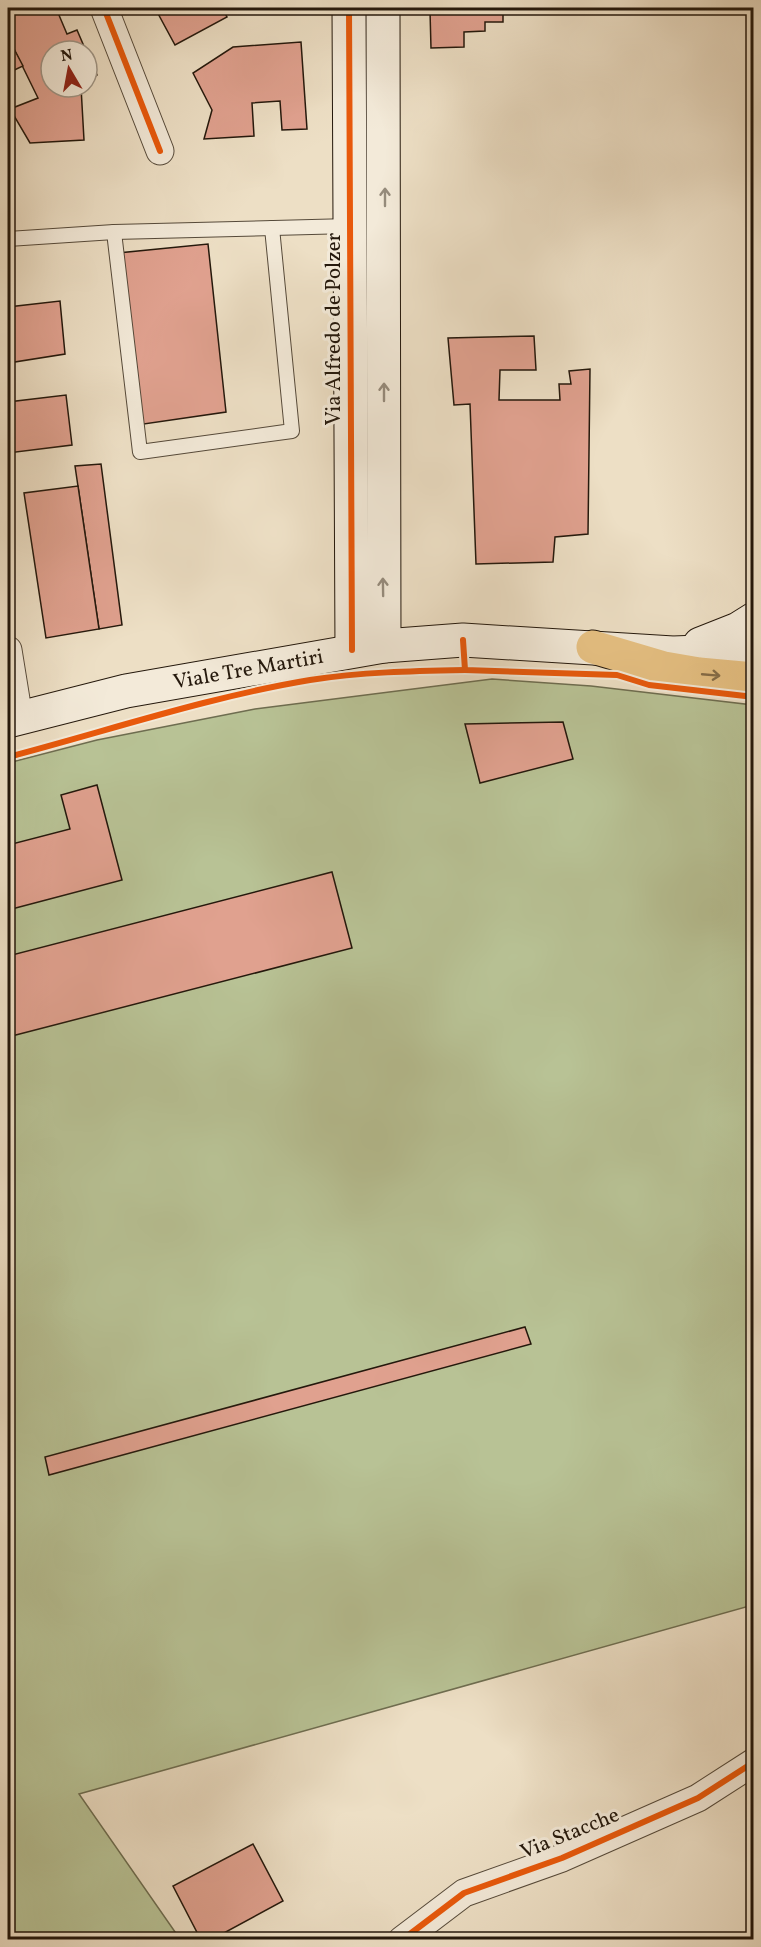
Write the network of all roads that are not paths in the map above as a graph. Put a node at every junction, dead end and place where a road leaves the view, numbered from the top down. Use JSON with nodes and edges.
{"nodes":[{"id":1,"x":104,"y":8,"type":"edge"},
{"id":2,"x":349,"y":8,"type":"edge"},
{"id":3,"x":383,"y":8,"type":"edge"},
{"id":4,"x":160,"y":151,"type":"dead end"},
{"id":5,"x":350,"y":226,"type":"junction"},
{"id":6,"x":272,"y":228,"type":"junction"},
{"id":7,"x":114,"y":232,"type":"junction"},
{"id":8,"x":8,"y":239,"type":"edge"},
{"id":9,"x":753,"y":619,"type":"edge"},
{"id":10,"x":384,"y":646,"type":"junction"},
{"id":11,"x":593,"y":647,"type":"junction"},
{"id":12,"x":8,"y":650,"type":"edge"},
{"id":13,"x":352,"y":650,"type":"junction"},
{"id":14,"x":753,"y":650,"type":"edge"},
{"id":15,"x":673,"y":653,"type":"junction"},
{"id":16,"x":753,"y":679,"type":"edge"},
{"id":17,"x":13,"y":719,"type":"edge"},
{"id":18,"x":753,"y":1762,"type":"edge"},
{"id":19,"x":402,"y":1940,"type":"edge"}],
"edges":[{"from":1,"to":4,"type":"street"},
{"from":2,"to":5,"type":"street","name":"Via Alfredo de Polzer"},
{"from":10,"to":3,"type":"street","one_way":true},
{"from":5,"to":6,"type":"lane"},
{"from":5,"to":13,"type":"street","name":"Via Alfredo de Polzer"},
{"from":6,"to":7,"type":"lane"},
{"from":6,"to":7,"type":"lane"},
{"from":7,"to":8,"type":"lane"},
{"from":9,"to":15,"type":"street","name":"Viale Tre Martiri"},
{"from":10,"to":11,"type":"street","name":"Viale Tre Martiri"},
{"from":10,"to":13,"type":"street","name":"Viale Tre Martiri"},
{"from":11,"to":15,"type":"street","name":"Viale Tre Martiri"},
{"from":11,"to":16,"type":"main road","one_way":true},
{"from":12,"to":17,"type":"street"},
{"from":13,"to":17,"type":"street","name":"Viale Tre Martiri"},
{"from":14,"to":15,"type":"street","name":"Viale Tre Martiri"},
{"from":18,"to":19,"type":"street","name":"Via Stacche"}]}
